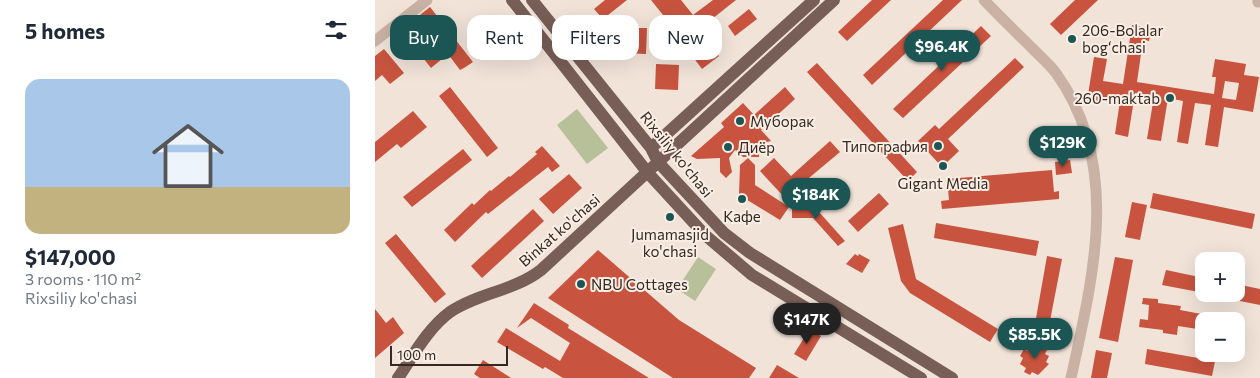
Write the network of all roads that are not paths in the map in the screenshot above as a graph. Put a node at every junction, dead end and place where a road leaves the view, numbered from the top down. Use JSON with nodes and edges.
{"nodes":[{"id":1,"x":427,"y":0,"type":"edge"},
{"id":2,"x":512,"y":0,"type":"edge"},
{"id":3,"x":532,"y":0,"type":"edge"},
{"id":4,"x":814,"y":0,"type":"edge"},
{"id":5,"x":834,"y":0,"type":"edge"},
{"id":6,"x":984,"y":0,"type":"edge"},
{"id":7,"x":375,"y":41,"type":"edge"},
{"id":8,"x":583,"y":64,"type":"junction"},
{"id":9,"x":571,"y":75,"type":"junction"},
{"id":10,"x":651,"y":148,"type":"junction"},
{"id":11,"x":658,"y":162,"type":"junction"},
{"id":12,"x":648,"y":173,"type":"junction"},
{"id":13,"x":773,"y":269,"type":"junction"},
{"id":14,"x":765,"y":283,"type":"junction"},
{"id":15,"x":398,"y":378,"type":"edge"},
{"id":16,"x":921,"y":378,"type":"edge"},
{"id":17,"x":952,"y":378,"type":"edge"},
{"id":18,"x":1071,"y":378,"type":"edge"}],
"edges":[{"from":1,"to":7,"type":"street"},
{"from":2,"to":9,"type":"main road"},
{"from":3,"to":8,"type":"main road","name":"Rixsiliy ko'chasi"},
{"from":4,"to":10,"type":"main road"},
{"from":5,"to":11,"type":"main road","name":"Binkat ko'chasi"},
{"from":6,"to":18,"type":"street"},
{"from":8,"to":9,"type":"main road"},
{"from":8,"to":10,"type":"main road","name":"Rixsiliy ko'chasi"},
{"from":9,"to":12,"type":"main road"},
{"from":10,"to":11,"type":"main road","name":"Rixsiliy ko'chasi"},
{"from":10,"to":12,"type":"main road"},
{"from":11,"to":12,"type":"main road","name":"Binkat ko'chasi"},
{"from":11,"to":13,"type":"main road","name":"Rixsiliy ko'chasi"},
{"from":12,"to":14,"type":"main road"},
{"from":12,"to":15,"type":"main road","name":"Binkat ko'chasi"},
{"from":13,"to":14,"type":"main road"},
{"from":13,"to":17,"type":"main road","name":"Rixsiliy ko'chasi"},
{"from":14,"to":16,"type":"main road"}]}
